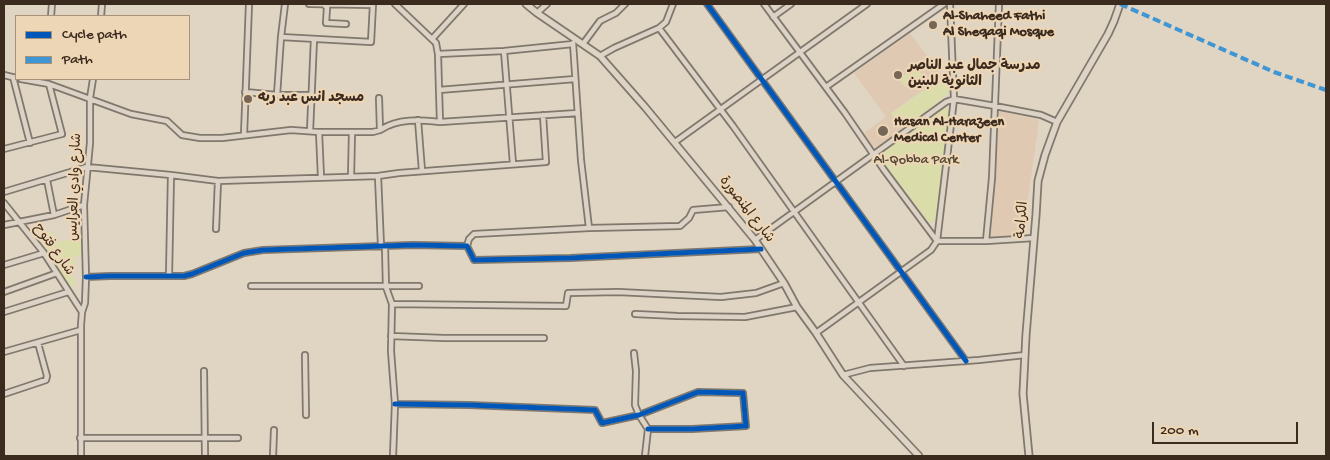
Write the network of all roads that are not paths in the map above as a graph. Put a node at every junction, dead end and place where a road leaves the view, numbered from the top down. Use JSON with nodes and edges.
{"nodes":[{"id":1,"x":249,"y":4,"type":"edge"},
{"id":2,"x":285,"y":4,"type":"edge"},
{"id":3,"x":309,"y":4,"type":"edge"},
{"id":4,"x":324,"y":4,"type":"edge"},
{"id":5,"x":373,"y":4,"type":"edge"},
{"id":6,"x":395,"y":4,"type":"edge"},
{"id":7,"x":464,"y":4,"type":"edge"},
{"id":8,"x":526,"y":4,"type":"edge"},
{"id":9,"x":547,"y":4,"type":"edge"},
{"id":10,"x":625,"y":4,"type":"edge"},
{"id":11,"x":673,"y":4,"type":"edge"},
{"id":12,"x":707,"y":4,"type":"edge"},
{"id":13,"x":764,"y":4,"type":"edge"},
{"id":14,"x":791,"y":4,"type":"edge"},
{"id":15,"x":867,"y":4,"type":"edge"},
{"id":16,"x":944,"y":4,"type":"edge"},
{"id":17,"x":950,"y":4,"type":"edge"},
{"id":18,"x":999,"y":4,"type":"edge"},
{"id":19,"x":1120,"y":4,"type":"edge"},
{"id":20,"x":537,"y":13,"type":"junction"},
{"id":21,"x":773,"y":17,"type":"junction"},
{"id":22,"x":346,"y":24,"type":"dead end"},
{"id":23,"x":659,"y":28,"type":"junction"},
{"id":24,"x":281,"y":37,"type":"junction"},
{"id":25,"x":314,"y":39,"type":"junction"},
{"id":26,"x":432,"y":39,"type":"junction"},
{"id":27,"x":573,"y":41,"type":"junction"},
{"id":28,"x":583,"y":44,"type":"junction"},
{"id":29,"x":504,"y":51,"type":"junction"},
{"id":30,"x":800,"y":53,"type":"junction"},
{"id":31,"x":438,"y":54,"type":"junction"},
{"id":32,"x":600,"y":56,"type":"junction"},
{"id":33,"x":4,"y":75,"type":"edge"},
{"id":34,"x":15,"y":78,"type":"edge"},
{"id":35,"x":575,"y":79,"type":"junction"},
{"id":36,"x":762,"y":79,"type":"junction"},
{"id":37,"x":15,"y":80,"type":"edge"},
{"id":38,"x":93,"y":80,"type":"edge"},
{"id":39,"x":42,"y":81,"type":"edge"},
{"id":40,"x":49,"y":84,"type":"junction"},
{"id":41,"x":507,"y":84,"type":"junction"},
{"id":42,"x":826,"y":88,"type":"junction"},
{"id":43,"x":439,"y":90,"type":"junction"},
{"id":44,"x":245,"y":92,"type":"junction"},
{"id":45,"x":277,"y":95,"type":"junction"},
{"id":46,"x":311,"y":95,"type":"junction"},
{"id":47,"x":90,"y":98,"type":"junction"},
{"id":48,"x":379,"y":98,"type":"dead end"},
{"id":49,"x":954,"y":99,"type":"junction"},
{"id":50,"x":995,"y":106,"type":"junction"},
{"id":51,"x":720,"y":109,"type":"junction"},
{"id":52,"x":578,"y":113,"type":"junction"},
{"id":53,"x":543,"y":115,"type":"junction"},
{"id":54,"x":509,"y":117,"type":"junction"},
{"id":55,"x":418,"y":120,"type":"junction"},
{"id":56,"x":440,"y":122,"type":"junction"},
{"id":57,"x":1057,"y":122,"type":"junction"},
{"id":58,"x":380,"y":130,"type":"junction"},
{"id":59,"x":310,"y":131,"type":"junction"},
{"id":60,"x":319,"y":132,"type":"junction"},
{"id":61,"x":352,"y":132,"type":"junction"},
{"id":62,"x":244,"y":135,"type":"junction"},
{"id":63,"x":675,"y":142,"type":"junction"},
{"id":64,"x":30,"y":143,"type":"junction"},
{"id":65,"x":4,"y":149,"type":"edge"},
{"id":66,"x":872,"y":155,"type":"junction"},
{"id":67,"x":512,"y":164,"type":"junction"},
{"id":68,"x":87,"y":167,"type":"junction"},
{"id":69,"x":422,"y":171,"type":"junction"},
{"id":70,"x":171,"y":174,"type":"junction"},
{"id":71,"x":352,"y":176,"type":"junction"},
{"id":72,"x":378,"y":176,"type":"junction"},
{"id":73,"x":321,"y":177,"type":"junction"},
{"id":74,"x":47,"y":180,"type":"junction"},
{"id":75,"x":218,"y":181,"type":"junction"},
{"id":76,"x":836,"y":181,"type":"junction"},
{"id":77,"x":4,"y":192,"type":"edge"},
{"id":78,"x":4,"y":203,"type":"edge"},
{"id":79,"x":84,"y":205,"type":"junction"},
{"id":80,"x":729,"y":208,"type":"junction"},
{"id":81,"x":793,"y":211,"type":"junction"},
{"id":82,"x":54,"y":215,"type":"junction"},
{"id":83,"x":18,"y":221,"type":"junction"},
{"id":84,"x":4,"y":225,"type":"edge"},
{"id":85,"x":589,"y":228,"type":"junction"},
{"id":86,"x":216,"y":229,"type":"dead end"},
{"id":87,"x":1034,"y":238,"type":"junction"},
{"id":88,"x":755,"y":240,"type":"junction"},
{"id":89,"x":938,"y":241,"type":"junction"},
{"id":90,"x":986,"y":241,"type":"junction"},
{"id":91,"x":383,"y":246,"type":"junction"},
{"id":92,"x":467,"y":246,"type":"junction"},
{"id":93,"x":761,"y":249,"type":"junction"},
{"id":94,"x":44,"y":253,"type":"junction"},
{"id":95,"x":4,"y":265,"type":"edge"},
{"id":96,"x":902,"y":271,"type":"junction"},
{"id":97,"x":57,"y":273,"type":"junction"},
{"id":98,"x":169,"y":276,"type":"junction"},
{"id":99,"x":86,"y":277,"type":"junction"},
{"id":100,"x":784,"y":283,"type":"junction"},
{"id":101,"x":250,"y":286,"type":"dead end"},
{"id":102,"x":386,"y":286,"type":"junction"},
{"id":103,"x":419,"y":286,"type":"dead end"},
{"id":104,"x":4,"y":292,"type":"edge"},
{"id":105,"x":68,"y":292,"type":"junction"},
{"id":106,"x":858,"y":302,"type":"junction"},
{"id":107,"x":392,"y":304,"type":"junction"},
{"id":108,"x":797,"y":307,"type":"junction"},
{"id":109,"x":4,"y":312,"type":"edge"},
{"id":110,"x":82,"y":312,"type":"junction"},
{"id":111,"x":635,"y":314,"type":"dead end"},
{"id":112,"x":81,"y":327,"type":"junction"},
{"id":113,"x":816,"y":333,"type":"junction"},
{"id":114,"x":391,"y":336,"type":"junction"},
{"id":115,"x":544,"y":338,"type":"dead end"},
{"id":116,"x":38,"y":343,"type":"junction"},
{"id":117,"x":4,"y":352,"type":"edge"},
{"id":118,"x":634,"y":353,"type":"dead end"},
{"id":119,"x":305,"y":355,"type":"dead end"},
{"id":120,"x":1025,"y":355,"type":"junction"},
{"id":121,"x":966,"y":361,"type":"junction"},
{"id":122,"x":904,"y":366,"type":"junction"},
{"id":123,"x":204,"y":371,"type":"dead end"},
{"id":124,"x":843,"y":375,"type":"junction"},
{"id":125,"x":4,"y":394,"type":"edge"},
{"id":126,"x":395,"y":404,"type":"junction"},
{"id":127,"x":306,"y":415,"type":"dead end"},
{"id":128,"x":639,"y":415,"type":"junction"},
{"id":129,"x":648,"y":429,"type":"junction"},
{"id":130,"x":274,"y":430,"type":"dead end"},
{"id":131,"x":80,"y":438,"type":"junction"},
{"id":132,"x":206,"y":438,"type":"junction"},
{"id":133,"x":238,"y":438,"type":"dead end"},
{"id":134,"x":81,"y":456,"type":"edge"},
{"id":135,"x":205,"y":456,"type":"edge"},
{"id":136,"x":273,"y":456,"type":"edge"},
{"id":137,"x":393,"y":456,"type":"edge"},
{"id":138,"x":645,"y":456,"type":"edge"},
{"id":139,"x":919,"y":456,"type":"edge"},
{"id":140,"x":1029,"y":456,"type":"edge"}],
"edges":[{"from":1,"to":44,"type":"street"},
{"from":2,"to":24,"type":"street"},
{"from":3,"to":4,"type":"street"},
{"from":4,"to":5,"type":"street"},
{"from":4,"to":22,"type":"street"},
{"from":5,"to":25,"type":"street"},
{"from":6,"to":26,"type":"street"},
{"from":7,"to":26,"type":"street"},
{"from":8,"to":20,"type":"main road","name":"شارع المنصورة"},
{"from":9,"to":20,"type":"street"},
{"from":10,"to":28,"type":"street"},
{"from":11,"to":23,"type":"street"},
{"from":12,"to":36,"type":"street"},
{"from":13,"to":21,"type":"street"},
{"from":14,"to":21,"type":"street"},
{"from":15,"to":30,"type":"street"},
{"from":16,"to":42,"type":"street"},
{"from":17,"to":49,"type":"street"},
{"from":18,"to":50,"type":"street"},
{"from":19,"to":57,"type":"main road","name":"الكرامة"},
{"from":20,"to":27,"type":"main road","name":"شارع المنصورة"},
{"from":21,"to":30,"type":"street"},
{"from":23,"to":32,"type":"street"},
{"from":23,"to":51,"type":"street"},
{"from":24,"to":25,"type":"street"},
{"from":24,"to":45,"type":"street"},
{"from":25,"to":46,"type":"street"},
{"from":26,"to":31,"type":"street"},
{"from":27,"to":28,"type":"main road","name":"شارع المنصورة"},
{"from":27,"to":29,"type":"street"},
{"from":27,"to":35,"type":"street"},
{"from":28,"to":32,"type":"main road","name":"شارع المنصورة"},
{"from":29,"to":31,"type":"street"},
{"from":29,"to":41,"type":"street"},
{"from":30,"to":36,"type":"street"},
{"from":30,"to":42,"type":"street"},
{"from":31,"to":43,"type":"street"},
{"from":32,"to":63,"type":"main road","name":"شارع المنصورة"},
{"from":33,"to":34,"type":"street"},
{"from":35,"to":41,"type":"street"},
{"from":35,"to":52,"type":"street"},
{"from":36,"to":51,"type":"street"},
{"from":36,"to":76,"type":"street"},
{"from":37,"to":64,"type":"street"},
{"from":38,"to":47,"type":"street","name":"شارع وادي العرايس"},
{"from":39,"to":40,"type":"street"},
{"from":40,"to":47,"type":"street"},
{"from":40,"to":64,"type":"street"},
{"from":41,"to":43,"type":"street"},
{"from":41,"to":54,"type":"street"},
{"from":42,"to":66,"type":"street"},
{"from":43,"to":56,"type":"street"},
{"from":44,"to":45,"type":"street"},
{"from":44,"to":62,"type":"street"},
{"from":45,"to":46,"type":"street"},
{"from":46,"to":59,"type":"street"},
{"from":47,"to":62,"type":"street"},
{"from":47,"to":68,"type":"street","name":"شارع وادي العرايس"},
{"from":48,"to":58,"type":"street"},
{"from":49,"to":50,"type":"street"},
{"from":49,"to":66,"type":"street"},
{"from":49,"to":89,"type":"street"},
{"from":50,"to":57,"type":"street"},
{"from":50,"to":90,"type":"street"},
{"from":51,"to":63,"type":"street"},
{"from":51,"to":81,"type":"street"},
{"from":52,"to":53,"type":"street"},
{"from":52,"to":85,"type":"street"},
{"from":53,"to":54,"type":"street"},
{"from":53,"to":67,"type":"street"},
{"from":54,"to":56,"type":"street"},
{"from":54,"to":67,"type":"street"},
{"from":55,"to":56,"type":"street"},
{"from":55,"to":58,"type":"street"},
{"from":55,"to":69,"type":"street"},
{"from":57,"to":87,"type":"main road","name":"الكرامة"},
{"from":58,"to":61,"type":"street"},
{"from":59,"to":60,"type":"street"},
{"from":59,"to":62,"type":"street"},
{"from":60,"to":61,"type":"street"},
{"from":60,"to":73,"type":"street"},
{"from":61,"to":71,"type":"street"},
{"from":63,"to":80,"type":"main road","name":"شارع المنصورة"},
{"from":64,"to":65,"type":"street"},
{"from":66,"to":76,"type":"street"},
{"from":66,"to":89,"type":"street"},
{"from":67,"to":69,"type":"street"},
{"from":68,"to":70,"type":"street"},
{"from":68,"to":74,"type":"street"},
{"from":68,"to":79,"type":"street","name":"شارع وادي العرايس"},
{"from":69,"to":72,"type":"street"},
{"from":70,"to":75,"type":"street"},
{"from":70,"to":98,"type":"street"},
{"from":71,"to":72,"type":"street"},
{"from":71,"to":73,"type":"street"},
{"from":72,"to":91,"type":"street"},
{"from":73,"to":75,"type":"street"},
{"from":74,"to":77,"type":"street"},
{"from":74,"to":82,"type":"street"},
{"from":75,"to":86,"type":"street"},
{"from":76,"to":81,"type":"street"},
{"from":76,"to":96,"type":"street"},
{"from":78,"to":83,"type":"street","name":"شارع فتوح"},
{"from":79,"to":82,"type":"street"},
{"from":79,"to":99,"type":"street","name":"شارع وادي العرايس"},
{"from":80,"to":85,"type":"street"},
{"from":80,"to":88,"type":"main road","name":"شارع المنصورة"},
{"from":81,"to":88,"type":"street"},
{"from":81,"to":106,"type":"street"},
{"from":82,"to":83,"type":"street"},
{"from":83,"to":84,"type":"street"},
{"from":83,"to":94,"type":"street","name":"شارع فتوح"},
{"from":85,"to":92,"type":"street"},
{"from":87,"to":90,"type":"street"},
{"from":87,"to":120,"type":"main road","name":"الكرامة"},
{"from":88,"to":93,"type":"main road","name":"شارع المنصورة"},
{"from":89,"to":90,"type":"street"},
{"from":89,"to":96,"type":"street"},
{"from":91,"to":92,"type":"street"},
{"from":91,"to":98,"type":"street"},
{"from":91,"to":102,"type":"street"},
{"from":92,"to":93,"type":"street"},
{"from":93,"to":100,"type":"main road","name":"شارع المنصورة"},
{"from":94,"to":95,"type":"street"},
{"from":94,"to":97,"type":"street","name":"شارع فتوح"},
{"from":96,"to":106,"type":"street"},
{"from":96,"to":121,"type":"street"},
{"from":97,"to":104,"type":"street"},
{"from":97,"to":105,"type":"street","name":"شارع فتوح"},
{"from":98,"to":99,"type":"street"},
{"from":99,"to":110,"type":"street","name":"شارع وادي العرايس"},
{"from":100,"to":107,"type":"street"},
{"from":100,"to":108,"type":"main road","name":"شارع المنصورة"},
{"from":101,"to":102,"type":"street"},
{"from":102,"to":103,"type":"street"},
{"from":102,"to":107,"type":"street"},
{"from":105,"to":109,"type":"street"},
{"from":105,"to":110,"type":"street","name":"شارع فتوح"},
{"from":106,"to":113,"type":"street"},
{"from":106,"to":122,"type":"street"},
{"from":107,"to":114,"type":"street"},
{"from":108,"to":111,"type":"street"},
{"from":108,"to":113,"type":"main road","name":"شارع المنصورة"},
{"from":110,"to":112,"type":"street","name":"شارع وادي العرايس"},
{"from":112,"to":116,"type":"street"},
{"from":112,"to":131,"type":"street"},
{"from":113,"to":124,"type":"main road","name":"شارع المنصورة"},
{"from":114,"to":115,"type":"street"},
{"from":114,"to":126,"type":"street"},
{"from":116,"to":117,"type":"street"},
{"from":116,"to":125,"type":"street"},
{"from":118,"to":128,"type":"street"},
{"from":119,"to":127,"type":"street"},
{"from":120,"to":121,"type":"street"},
{"from":120,"to":140,"type":"main road","name":"الكرامة"},
{"from":121,"to":122,"type":"street"},
{"from":122,"to":124,"type":"street"},
{"from":123,"to":132,"type":"street"},
{"from":124,"to":139,"type":"main road","name":"شارع المنصورة"},
{"from":126,"to":128,"type":"street"},
{"from":126,"to":137,"type":"street"},
{"from":128,"to":129,"type":"street"},
{"from":128,"to":129,"type":"street"},
{"from":129,"to":138,"type":"street"},
{"from":130,"to":136,"type":"street"},
{"from":131,"to":132,"type":"street"},
{"from":131,"to":134,"type":"street"},
{"from":132,"to":133,"type":"street"},
{"from":132,"to":135,"type":"street"}]}
